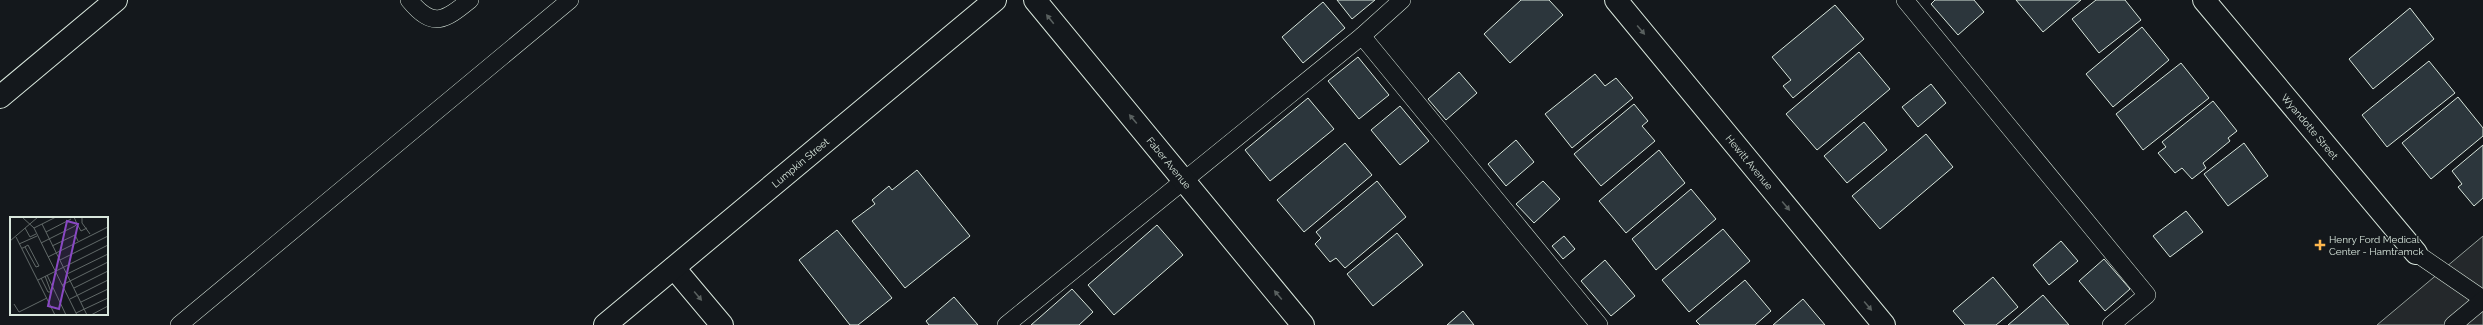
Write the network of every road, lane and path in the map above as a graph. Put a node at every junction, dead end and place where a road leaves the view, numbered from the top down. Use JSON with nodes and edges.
{"nodes":[{"id":1,"x":116,"y":0,"type":"edge"},
{"id":2,"x":409,"y":0,"type":"edge"},
{"id":3,"x":470,"y":0,"type":"edge"},
{"id":4,"x":570,"y":0,"type":"edge"},
{"id":5,"x":995,"y":0,"type":"edge"},
{"id":6,"x":1035,"y":0,"type":"edge"},
{"id":7,"x":1402,"y":0,"type":"edge"},
{"id":8,"x":1616,"y":0,"type":"edge"},
{"id":9,"x":1905,"y":0,"type":"edge"},
{"id":10,"x":2204,"y":0,"type":"edge"},
{"id":11,"x":1362,"y":36,"type":"junction"},
{"id":12,"x":0,"y":97,"type":"edge"},
{"id":13,"x":1184,"y":180,"type":"junction"},
{"id":14,"x":2416,"y":253,"type":"joint"},
{"id":15,"x":674,"y":268,"type":"junction"},
{"id":16,"x":2483,"y":300,"type":"edge"},
{"id":17,"x":179,"y":325,"type":"edge"},
{"id":18,"x":605,"y":325,"type":"edge"},
{"id":19,"x":722,"y":325,"type":"edge"},
{"id":20,"x":1007,"y":325,"type":"edge"},
{"id":21,"x":1303,"y":325,"type":"edge"},
{"id":22,"x":1599,"y":325,"type":"edge"},
{"id":23,"x":1884,"y":325,"type":"edge"},
{"id":24,"x":2111,"y":325,"type":"edge"},
{"id":25,"x":2453,"y":325,"type":"edge"}],
"edges":[{"from":1,"to":12,"type":"street"},
{"from":2,"to":3,"type":"lane"},
{"from":4,"to":17,"type":"lane"},
{"from":5,"to":15,"type":"street","name":"Lumpkin Street"},
{"from":13,"to":6,"type":"street","name":"Faber Avenue","one_way":true},
{"from":7,"to":11,"type":"lane"},
{"from":8,"to":23,"type":"street","name":"Hewitt Avenue","one_way":true},
{"from":9,"to":24,"type":"lane"},
{"from":10,"to":14,"type":"street","name":"Wyandotte Street"},
{"from":11,"to":13,"type":"lane"},
{"from":11,"to":22,"type":"lane"},
{"from":13,"to":20,"type":"lane"},
{"from":21,"to":13,"type":"street","name":"Faber Avenue","one_way":true},
{"from":14,"to":16,"type":"lane"},
{"from":15,"to":18,"type":"street","name":"Lumpkin Street"},
{"from":15,"to":19,"type":"street","one_way":true},
{"from":16,"to":25,"type":"lane"}]}
